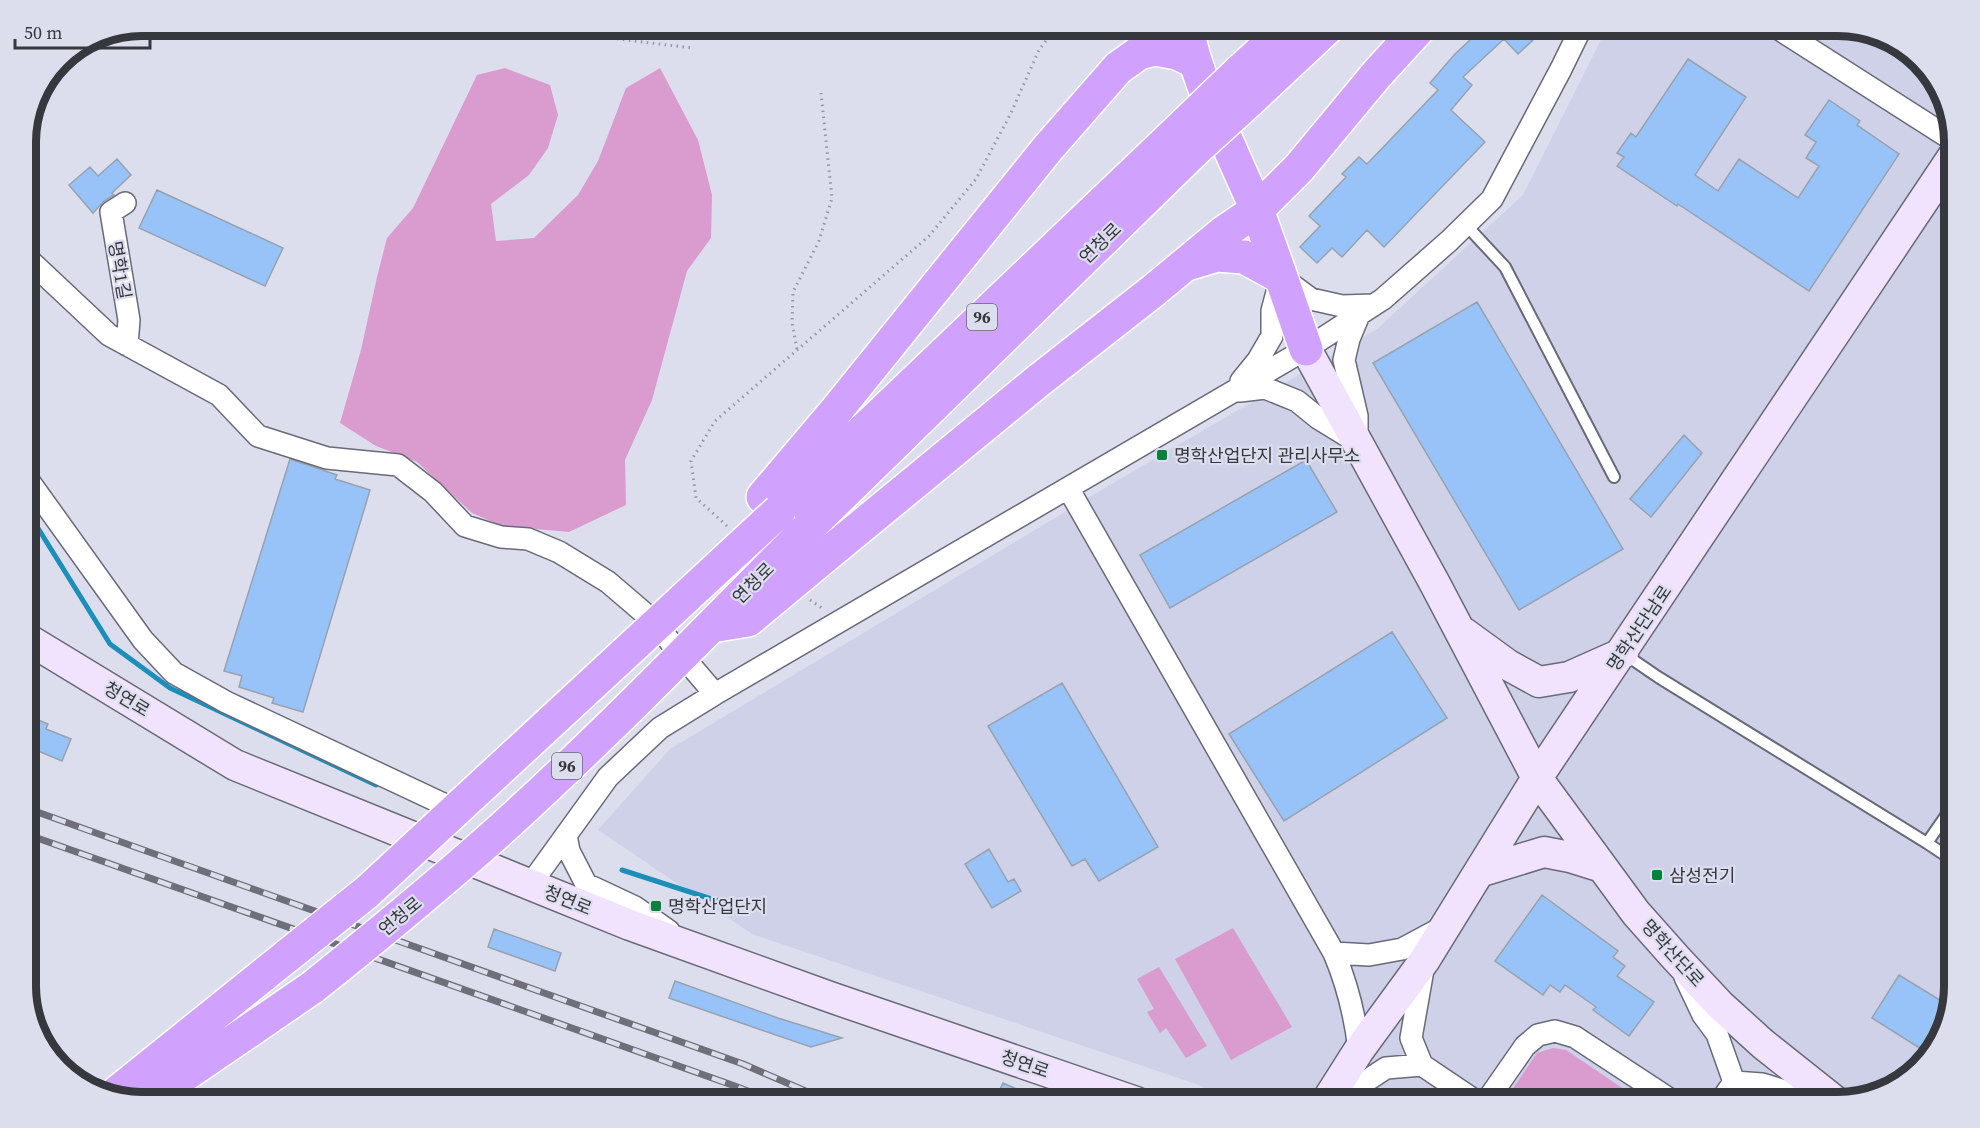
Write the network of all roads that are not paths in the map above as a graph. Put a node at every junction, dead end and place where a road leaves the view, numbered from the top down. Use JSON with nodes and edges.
{"nodes":[{"id":1,"x":1189,"y":36,"type":"edge"},
{"id":2,"x":1282,"y":36,"type":"edge"},
{"id":3,"x":1315,"y":36,"type":"edge"},
{"id":4,"x":1412,"y":36,"type":"edge"},
{"id":5,"x":1577,"y":36,"type":"edge"},
{"id":6,"x":1790,"y":36,"type":"edge"},
{"id":7,"x":1194,"y":61,"type":"junction"},
{"id":8,"x":1245,"y":85,"type":"junction"},
{"id":9,"x":1944,"y":135,"type":"edge"},
{"id":10,"x":1190,"y":136,"type":"junction"},
{"id":11,"x":1944,"y":170,"type":"edge"},
{"id":12,"x":1294,"y":173,"type":"junction"},
{"id":13,"x":125,"y":203,"type":"dead end"},
{"id":14,"x":1257,"y":210,"type":"junction"},
{"id":15,"x":1466,"y":224,"type":"junction"},
{"id":16,"x":1186,"y":264,"type":"junction"},
{"id":17,"x":36,"y":266,"type":"edge"},
{"id":18,"x":1281,"y":277,"type":"junction"},
{"id":19,"x":1366,"y":310,"type":"junction"},
{"id":20,"x":127,"y":345,"type":"junction"},
{"id":21,"x":1306,"y":349,"type":"junction"},
{"id":22,"x":1231,"y":393,"type":"junction"},
{"id":23,"x":1357,"y":442,"type":"junction"},
{"id":24,"x":1614,"y":477,"type":"dead end"},
{"id":25,"x":1068,"y":488,"type":"junction"},
{"id":26,"x":36,"y":491,"type":"edge"},
{"id":27,"x":771,"y":504,"type":"junction"},
{"id":28,"x":711,"y":626,"type":"junction"},
{"id":29,"x":1459,"y":630,"type":"junction"},
{"id":30,"x":36,"y":644,"type":"edge"},
{"id":31,"x":1623,"y":652,"type":"junction"},
{"id":32,"x":715,"y":694,"type":"junction"},
{"id":33,"x":1538,"y":778,"type":"junction"},
{"id":34,"x":456,"y":810,"type":"junction"},
{"id":35,"x":1944,"y":818,"type":"edge"},
{"id":36,"x":566,"y":835,"type":"junction"},
{"id":37,"x":1927,"y":843,"type":"junction"},
{"id":38,"x":1944,"y":854,"type":"edge"},
{"id":39,"x":1602,"y":867,"type":"junction"},
{"id":40,"x":1479,"y":872,"type":"junction"},
{"id":41,"x":530,"y":885,"type":"junction"},
{"id":42,"x":1446,"y":926,"type":"junction"},
{"id":43,"x":694,"y":948,"type":"junction"},
{"id":44,"x":1334,"y":953,"type":"junction"},
{"id":45,"x":1676,"y":958,"type":"junction"},
{"id":46,"x":1424,"y":961,"type":"junction"},
{"id":47,"x":1359,"y":1050,"type":"junction"},
{"id":48,"x":1422,"y":1065,"type":"junction"},
{"id":49,"x":1734,"y":1082,"type":"junction"},
{"id":50,"x":121,"y":1089,"type":"edge"},
{"id":51,"x":160,"y":1092,"type":"edge"},
{"id":52,"x":1107,"y":1092,"type":"edge"},
{"id":53,"x":1332,"y":1092,"type":"edge"},
{"id":54,"x":1349,"y":1092,"type":"edge"},
{"id":55,"x":1462,"y":1092,"type":"edge"},
{"id":56,"x":1493,"y":1092,"type":"edge"},
{"id":57,"x":1659,"y":1092,"type":"edge"},
{"id":58,"x":1727,"y":1092,"type":"edge"},
{"id":59,"x":1788,"y":1092,"type":"edge"},
{"id":60,"x":1823,"y":1092,"type":"edge"}],
"edges":[{"from":1,"to":7,"type":"highway"},
{"from":2,"to":8,"type":"highway","name":"연청로","number":"96"},
{"from":3,"to":8,"type":"highway","name":"연청로","number":"96"},
{"from":4,"to":12,"type":"highway"},
{"from":5,"to":15,"type":"street"},
{"from":6,"to":9,"type":"street"},
{"from":7,"to":14,"type":"highway"},
{"from":7,"to":27,"type":"highway"},
{"from":8,"to":10,"type":"highway","name":"연청로","number":"96","bridge":true},
{"from":10,"to":27,"type":"highway","name":"연청로","number":"96"},
{"from":10,"to":28,"type":"highway","name":"연청로","number":"96","bridge":true},
{"from":11,"to":31,"type":"street","name":"명학산단남로"},
{"from":12,"to":14,"type":"highway"},
{"from":12,"to":18,"type":"highway"},
{"from":13,"to":20,"type":"street","name":"명학1길"},
{"from":14,"to":16,"type":"highway"},
{"from":14,"to":18,"type":"highway"},
{"from":15,"to":19,"type":"street"},
{"from":15,"to":24,"type":"lane"},
{"from":16,"to":18,"type":"highway"},
{"from":16,"to":28,"type":"highway","bridge":true},
{"from":17,"to":20,"type":"street"},
{"from":18,"to":19,"type":"street"},
{"from":18,"to":21,"type":"highway"},
{"from":18,"to":22,"type":"street"},
{"from":19,"to":21,"type":"street"},
{"from":19,"to":23,"type":"street"},
{"from":20,"to":32,"type":"street"},
{"from":21,"to":22,"type":"street"},
{"from":21,"to":23,"type":"street","name":"명학산단로"},
{"from":22,"to":23,"type":"street"},
{"from":22,"to":25,"type":"street"},
{"from":23,"to":29,"type":"street","name":"명학산단로"},
{"from":25,"to":32,"type":"street"},
{"from":25,"to":44,"type":"street"},
{"from":26,"to":34,"type":"street"},
{"from":27,"to":34,"type":"highway","name":"연청로","number":"96","bridge":true},
{"from":28,"to":51,"type":"highway","name":"연청로","number":"96","bridge":true},
{"from":29,"to":31,"type":"street"},
{"from":29,"to":33,"type":"street","name":"명학산단로"},
{"from":30,"to":41,"type":"street","name":"청연로"},
{"from":31,"to":33,"type":"street","name":"명학산단남로"},
{"from":31,"to":37,"type":"lane"},
{"from":32,"to":36,"type":"street"},
{"from":33,"to":39,"type":"street","name":"명학산단로"},
{"from":33,"to":40,"type":"street","name":"명학산단남로"},
{"from":34,"to":50,"type":"highway","name":"연청로","number":"96","bridge":true},
{"from":35,"to":37,"type":"lane"},
{"from":36,"to":41,"type":"street"},
{"from":36,"to":43,"type":"street"},
{"from":37,"to":38,"type":"lane"},
{"from":39,"to":40,"type":"street"},
{"from":39,"to":45,"type":"street","name":"명학산단로"},
{"from":40,"to":42,"type":"street","name":"명학산단남로"},
{"from":41,"to":43,"type":"street","name":"청연로"},
{"from":42,"to":44,"type":"street"},
{"from":42,"to":46,"type":"street","name":"명학산단남로"},
{"from":43,"to":52,"type":"street","name":"청연로"},
{"from":44,"to":47,"type":"street"},
{"from":45,"to":49,"type":"street"},
{"from":45,"to":60,"type":"street","name":"명학산단로"},
{"from":46,"to":47,"type":"street","name":"명학산단남로"},
{"from":46,"to":48,"type":"street"},
{"from":47,"to":53,"type":"street","name":"명학산단남로"},
{"from":48,"to":54,"type":"street"},
{"from":48,"to":55,"type":"street"},
{"from":49,"to":58,"type":"street"},
{"from":49,"to":59,"type":"street"},
{"from":56,"to":57,"type":"street"}]}
